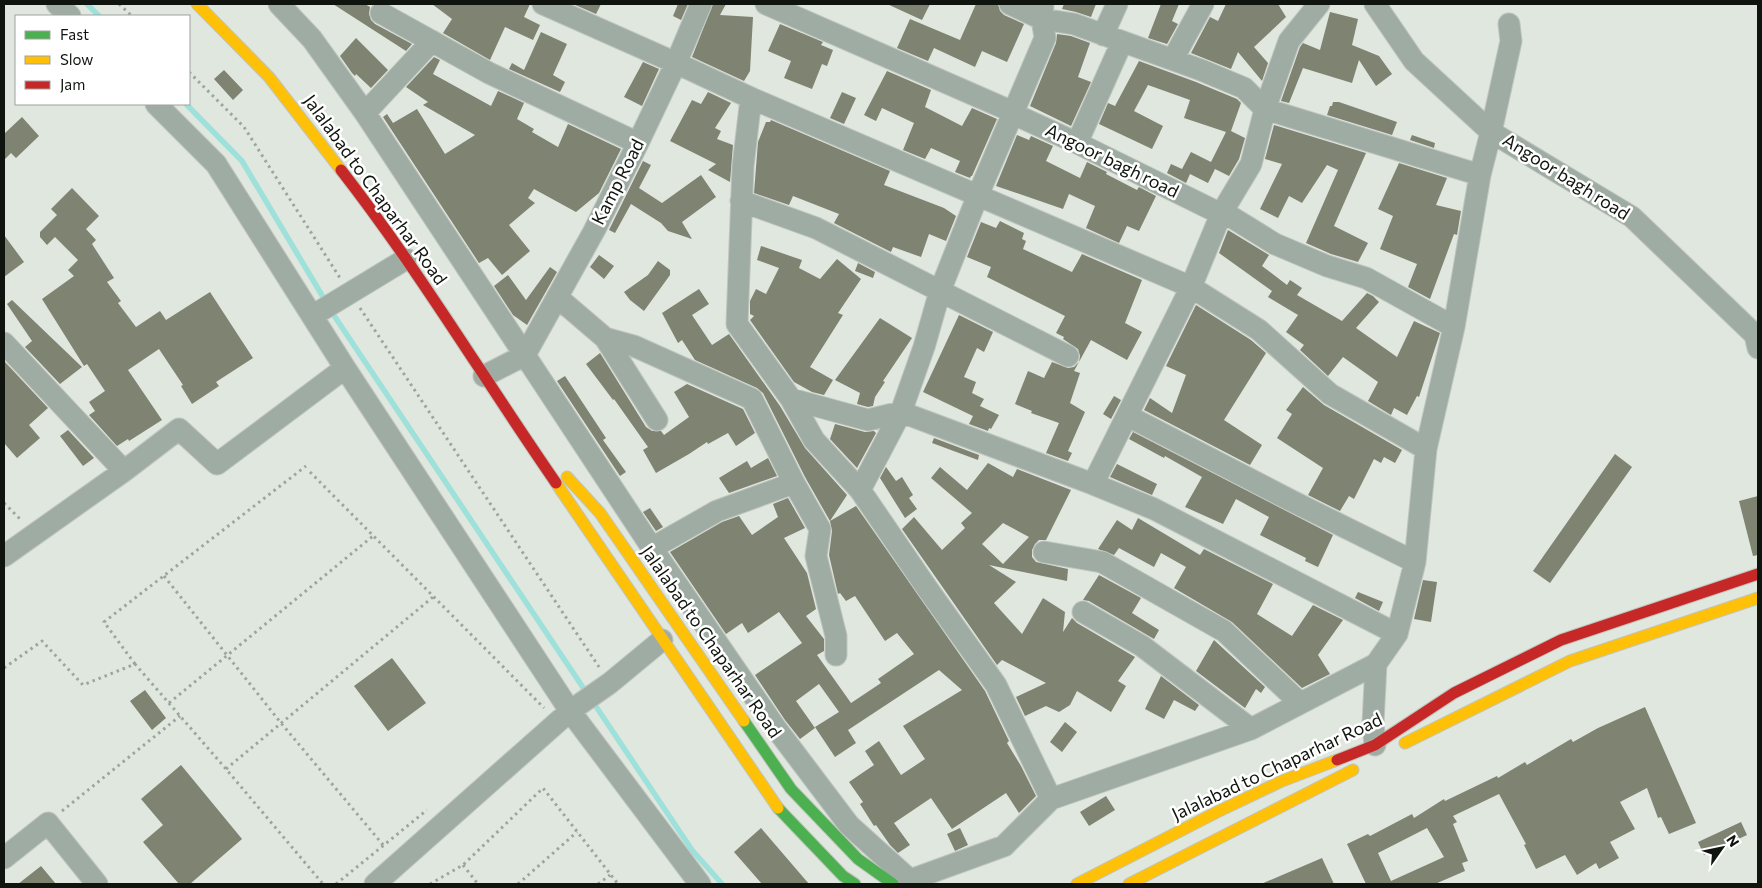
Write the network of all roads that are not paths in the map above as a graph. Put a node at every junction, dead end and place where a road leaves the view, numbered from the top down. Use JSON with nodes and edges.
{"nodes":[{"id":1,"x":57,"y":4,"type":"edge"},
{"id":2,"x":197,"y":4,"type":"edge"},
{"id":3,"x":279,"y":4,"type":"edge"},
{"id":4,"x":543,"y":4,"type":"edge"},
{"id":5,"x":701,"y":4,"type":"edge"},
{"id":6,"x":766,"y":4,"type":"edge"},
{"id":7,"x":1010,"y":4,"type":"edge"},
{"id":8,"x":1117,"y":4,"type":"edge"},
{"id":9,"x":1203,"y":4,"type":"edge"},
{"id":10,"x":1319,"y":4,"type":"edge"},
{"id":11,"x":1375,"y":4,"type":"edge"},
{"id":12,"x":1043,"y":12,"type":"edge"},
{"id":13,"x":381,"y":13,"type":"dead end"},
{"id":14,"x":69,"y":15,"type":"edge"},
{"id":15,"x":1509,"y":24,"type":"dead end"},
{"id":16,"x":1113,"y":38,"type":"junction"},
{"id":17,"x":432,"y":41,"type":"junction"},
{"id":18,"x":1173,"y":59,"type":"junction"},
{"id":19,"x":676,"y":63,"type":"junction"},
{"id":20,"x":751,"y":98,"type":"junction"},
{"id":21,"x":157,"y":105,"type":"edge"},
{"id":22,"x":1265,"y":109,"type":"junction"},
{"id":23,"x":1013,"y":112,"type":"junction"},
{"id":24,"x":365,"y":113,"type":"junction"},
{"id":25,"x":1491,"y":132,"type":"junction"},
{"id":26,"x":638,"y":143,"type":"junction"},
{"id":27,"x":1076,"y":143,"type":"junction"},
{"id":28,"x":1480,"y":175,"type":"junction"},
{"id":29,"x":978,"y":195,"type":"junction"},
{"id":30,"x":741,"y":201,"type":"junction"},
{"id":31,"x":1222,"y":214,"type":"junction"},
{"id":32,"x":406,"y":259,"type":"junction"},
{"id":33,"x":1191,"y":287,"type":"junction"},
{"id":34,"x":940,"y":290,"type":"junction"},
{"id":35,"x":558,"y":297,"type":"junction"},
{"id":36,"x":312,"y":316,"type":"junction"},
{"id":37,"x":1454,"y":327,"type":"junction"},
{"id":38,"x":605,"y":338,"type":"junction"},
{"id":39,"x":4,"y":343,"type":"edge"},
{"id":40,"x":1758,"y":348,"type":"edge"},
{"id":41,"x":525,"y":355,"type":"junction"},
{"id":42,"x":1068,"y":356,"type":"dead end"},
{"id":43,"x":345,"y":368,"type":"junction"},
{"id":44,"x":484,"y":376,"type":"junction"},
{"id":45,"x":791,"y":399,"type":"junction"},
{"id":46,"x":507,"y":412,"type":"junction"},
{"id":47,"x":901,"y":412,"type":"junction"},
{"id":48,"x":1128,"y":416,"type":"junction"},
{"id":49,"x":657,"y":420,"type":"dead end"},
{"id":50,"x":1426,"y":449,"type":"junction"},
{"id":51,"x":124,"y":470,"type":"junction"},
{"id":52,"x":794,"y":483,"type":"junction"},
{"id":53,"x":1093,"y":484,"type":"junction"},
{"id":54,"x":860,"y":490,"type":"junction"},
{"id":55,"x":652,"y":548,"type":"junction"},
{"id":56,"x":1044,"y":552,"type":"dead end"},
{"id":57,"x":4,"y":556,"type":"edge"},
{"id":58,"x":1415,"y":562,"type":"junction"},
{"id":59,"x":1758,"y":574,"type":"edge"},
{"id":60,"x":1753,"y":599,"type":"edge"},
{"id":61,"x":1083,"y":612,"type":"dead end"},
{"id":62,"x":1397,"y":634,"type":"junction"},
{"id":63,"x":662,"y":640,"type":"junction"},
{"id":64,"x":836,"y":655,"type":"dead end"},
{"id":65,"x":1376,"y":664,"type":"junction"},
{"id":66,"x":1300,"y":703,"type":"junction"},
{"id":67,"x":570,"y":711,"type":"junction"},
{"id":68,"x":1250,"y":730,"type":"junction"},
{"id":69,"x":1375,"y":745,"type":"junction"},
{"id":70,"x":1396,"y":748,"type":"dead end"},
{"id":71,"x":1362,"y":765,"type":"dead end"},
{"id":72,"x":1051,"y":799,"type":"junction"},
{"id":73,"x":4,"y":858,"type":"edge"},
{"id":74,"x":98,"y":884,"type":"edge"},
{"id":75,"x":374,"y":884,"type":"edge"},
{"id":76,"x":700,"y":884,"type":"edge"},
{"id":77,"x":855,"y":884,"type":"edge"},
{"id":78,"x":893,"y":884,"type":"edge"},
{"id":79,"x":1078,"y":884,"type":"edge"},
{"id":80,"x":1129,"y":884,"type":"edge"}],
"edges":[{"from":1,"to":14,"type":"street"},
{"from":2,"to":32,"type":"main road","name":"Jalalabad to Chaparhar Road"},
{"from":3,"to":24,"type":"street"},
{"from":4,"to":19,"type":"street"},
{"from":5,"to":19,"type":"street","name":"Kamp Road"},
{"from":6,"to":23,"type":"street","name":"Angoor bagh road"},
{"from":7,"to":12,"type":"street"},
{"from":8,"to":16,"type":"street"},
{"from":9,"to":18,"type":"street"},
{"from":10,"to":22,"type":"street"},
{"from":11,"to":25,"type":"street","name":"Angoor bagh road"},
{"from":12,"to":16,"type":"street"},
{"from":12,"to":23,"type":"street"},
{"from":13,"to":17,"type":"street"},
{"from":15,"to":25,"type":"street"},
{"from":16,"to":18,"type":"street"},
{"from":16,"to":27,"type":"street"},
{"from":17,"to":24,"type":"street"},
{"from":17,"to":26,"type":"street"},
{"from":18,"to":22,"type":"street"},
{"from":19,"to":20,"type":"street"},
{"from":19,"to":26,"type":"street","name":"Kamp Road"},
{"from":20,"to":29,"type":"street"},
{"from":20,"to":30,"type":"street"},
{"from":21,"to":36,"type":"street"},
{"from":22,"to":28,"type":"street"},
{"from":22,"to":31,"type":"street"},
{"from":23,"to":27,"type":"street","name":"Angoor bagh road"},
{"from":23,"to":29,"type":"street"},
{"from":24,"to":41,"type":"street"},
{"from":25,"to":28,"type":"street"},
{"from":25,"to":40,"type":"street","name":"Angoor bagh road"},
{"from":26,"to":35,"type":"street","name":"Kamp Road"},
{"from":27,"to":31,"type":"street","name":"Angoor bagh road"},
{"from":28,"to":37,"type":"street"},
{"from":29,"to":33,"type":"street"},
{"from":29,"to":34,"type":"street"},
{"from":30,"to":34,"type":"street"},
{"from":30,"to":45,"type":"street"},
{"from":31,"to":33,"type":"street"},
{"from":31,"to":37,"type":"street","name":"Angoor bagh road"},
{"from":32,"to":36,"type":"street"},
{"from":32,"to":44,"type":"main road","name":"Jalalabad to Chaparhar Road"},
{"from":33,"to":48,"type":"street"},
{"from":33,"to":50,"type":"street"},
{"from":34,"to":42,"type":"street"},
{"from":34,"to":47,"type":"street"},
{"from":35,"to":38,"type":"street"},
{"from":35,"to":41,"type":"street","name":"Kamp Road"},
{"from":36,"to":43,"type":"street"},
{"from":37,"to":50,"type":"street"},
{"from":38,"to":49,"type":"street"},
{"from":38,"to":52,"type":"street"},
{"from":39,"to":51,"type":"street"},
{"from":41,"to":44,"type":"street"},
{"from":41,"to":55,"type":"street"},
{"from":43,"to":51,"type":"street"},
{"from":43,"to":67,"type":"street"},
{"from":44,"to":46,"type":"main road","name":"Jalalabad to Chaparhar Road"},
{"from":45,"to":47,"type":"street"},
{"from":45,"to":54,"type":"street"},
{"from":46,"to":63,"type":"main road","name":"Jalalabad to Chaparhar Road"},
{"from":46,"to":78,"type":"main road","name":"Jalalabad to Chaparhar Road"},
{"from":47,"to":53,"type":"street"},
{"from":47,"to":54,"type":"street"},
{"from":48,"to":53,"type":"street"},
{"from":48,"to":58,"type":"street"},
{"from":50,"to":58,"type":"street"},
{"from":51,"to":57,"type":"street"},
{"from":52,"to":55,"type":"street"},
{"from":52,"to":64,"type":"street"},
{"from":53,"to":62,"type":"street"},
{"from":54,"to":72,"type":"street"},
{"from":55,"to":72,"type":"street"},
{"from":56,"to":66,"type":"street"},
{"from":58,"to":62,"type":"street"},
{"from":59,"to":69,"type":"main road","name":"Jalalabad to Chaparhar Road"},
{"from":60,"to":70,"type":"main road","name":"Jalalabad to Chaparhar Road"},
{"from":61,"to":68,"type":"street"},
{"from":62,"to":65,"type":"street"},
{"from":63,"to":67,"type":"street"},
{"from":63,"to":77,"type":"main road","name":"Jalalabad to Chaparhar Road"},
{"from":65,"to":66,"type":"street"},
{"from":65,"to":69,"type":"street"},
{"from":66,"to":68,"type":"street"},
{"from":67,"to":75,"type":"street"},
{"from":67,"to":76,"type":"street"},
{"from":68,"to":72,"type":"street"},
{"from":69,"to":79,"type":"main road","name":"Jalalabad to Chaparhar Road"},
{"from":71,"to":80,"type":"main road","name":"Jalalabad to Chaparhar Road"},
{"from":73,"to":74,"type":"street"}]}
